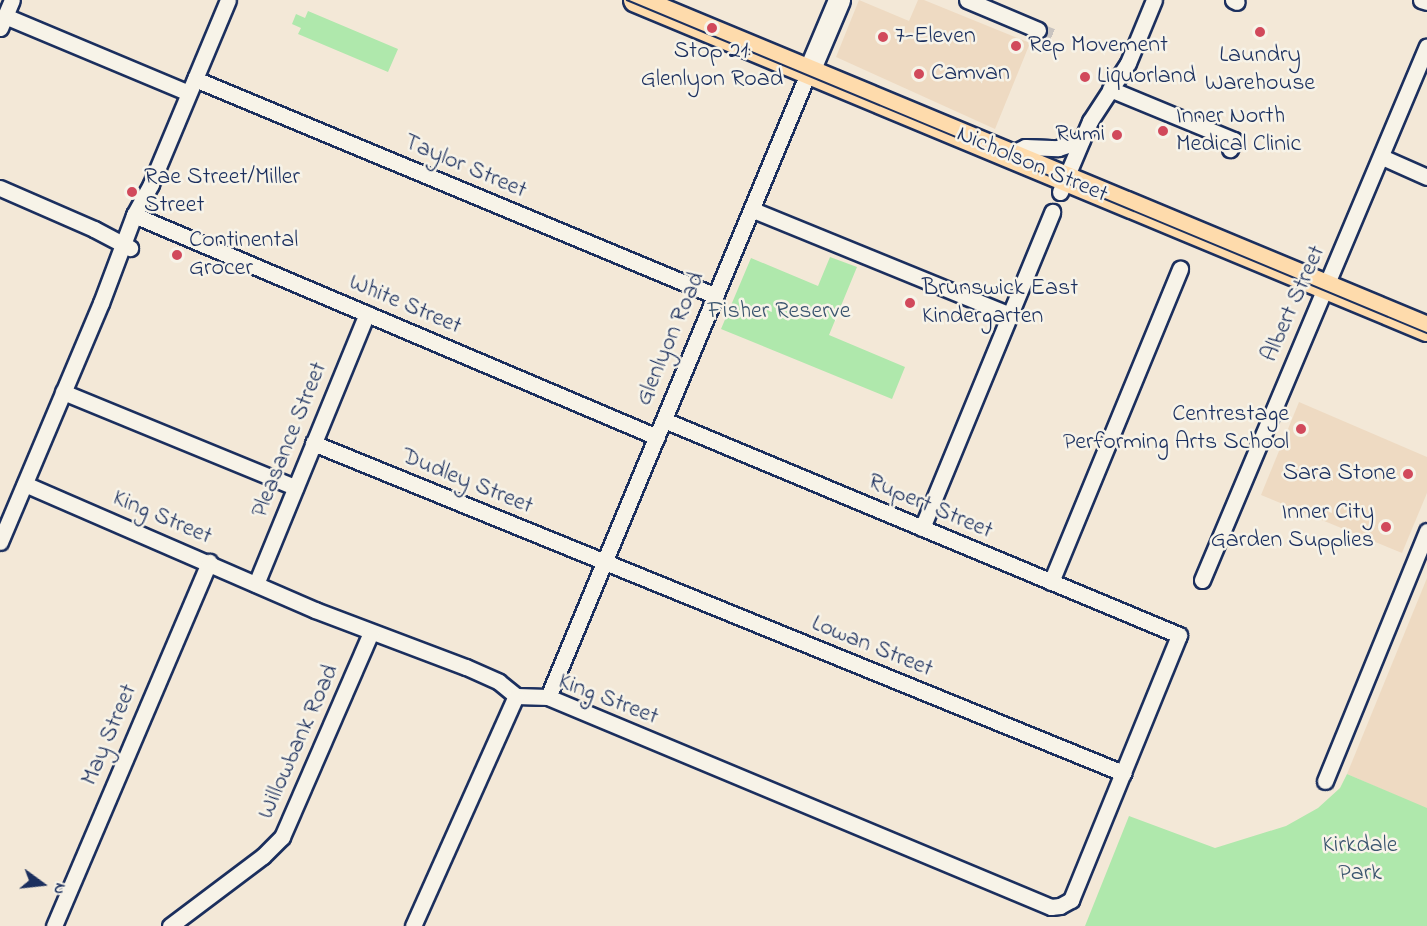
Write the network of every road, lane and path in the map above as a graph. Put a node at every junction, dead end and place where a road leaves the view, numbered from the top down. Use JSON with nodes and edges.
{"nodes":[{"id":1,"x":12,"y":0,"type":"edge"},
{"id":2,"x":228,"y":0,"type":"edge"},
{"id":3,"x":636,"y":0,"type":"edge"},
{"id":4,"x":839,"y":0,"type":"edge"},
{"id":5,"x":967,"y":0,"type":"edge"},
{"id":6,"x":1154,"y":0,"type":"edge"},
{"id":7,"x":1421,"y":0,"type":"edge"},
{"id":8,"x":1427,"y":2,"type":"edge"},
{"id":9,"x":3,"y":22,"type":"edge"},
{"id":10,"x":1038,"y":30,"type":"tunnel mouth"},
{"id":11,"x":1427,"y":46,"type":"edge"},
{"id":12,"x":809,"y":71,"type":"junction"},
{"id":13,"x":192,"y":86,"type":"junction"},
{"id":14,"x":1110,"y":89,"type":"junction"},
{"id":15,"x":1082,"y":140,"type":"junction"},
{"id":16,"x":1230,"y":149,"type":"dead end"},
{"id":17,"x":1008,"y":154,"type":"junction"},
{"id":18,"x":1382,"y":157,"type":"junction"},
{"id":19,"x":1427,"y":177,"type":"edge"},
{"id":20,"x":1063,"y":185,"type":"junction"},
{"id":21,"x":0,"y":188,"type":"edge"},
{"id":22,"x":753,"y":210,"type":"junction"},
{"id":23,"x":1052,"y":212,"type":"dead end"},
{"id":24,"x":138,"y":217,"type":"junction"},
{"id":25,"x":128,"y":243,"type":"junction"},
{"id":26,"x":1180,"y":269,"type":"dead end"},
{"id":27,"x":1325,"y":287,"type":"junction"},
{"id":28,"x":716,"y":296,"type":"junction"},
{"id":29,"x":367,"y":314,"type":"junction"},
{"id":30,"x":1010,"y":315,"type":"junction"},
{"id":31,"x":1427,"y":329,"type":"edge"},
{"id":32,"x":63,"y":393,"type":"junction"},
{"id":33,"x":664,"y":420,"type":"junction"},
{"id":34,"x":657,"y":436,"type":"junction"},
{"id":35,"x":313,"y":443,"type":"junction"},
{"id":36,"x":25,"y":484,"type":"junction"},
{"id":37,"x":295,"y":487,"type":"junction"},
{"id":38,"x":922,"y":528,"type":"junction"},
{"id":39,"x":1427,"y":531,"type":"edge"},
{"id":40,"x":0,"y":542,"type":"edge"},
{"id":41,"x":209,"y":562,"type":"junction"},
{"id":42,"x":604,"y":562,"type":"junction"},
{"id":43,"x":1202,"y":579,"type":"dead end"},
{"id":44,"x":1051,"y":582,"type":"junction"},
{"id":45,"x":256,"y":584,"type":"junction"},
{"id":46,"x":371,"y":632,"type":"junction"},
{"id":47,"x":516,"y":696,"type":"junction"},
{"id":48,"x":548,"y":697,"type":"junction"},
{"id":49,"x":1123,"y":773,"type":"junction"},
{"id":50,"x":1325,"y":781,"type":"dead end"},
{"id":51,"x":54,"y":926,"type":"edge"},
{"id":52,"x":170,"y":926,"type":"edge"},
{"id":53,"x":413,"y":926,"type":"edge"}],
"edges":[{"from":1,"to":9,"type":"street"},
{"from":2,"to":13,"type":"street"},
{"from":3,"to":12,"type":"main road","name":"Nicholson Street"},
{"from":4,"to":12,"type":"street","name":"Glenlyon Road"},
{"from":5,"to":10,"type":"street"},
{"from":6,"to":14,"type":"street"},
{"from":7,"to":8,"type":"street"},
{"from":9,"to":13,"type":"street","name":"Taylor Street"},
{"from":11,"to":18,"type":"street","name":"Albert Street"},
{"from":12,"to":17,"type":"main road","name":"Nicholson Street"},
{"from":12,"to":22,"type":"street","name":"Glenlyon Road"},
{"from":13,"to":24,"type":"street"},
{"from":13,"to":28,"type":"street","name":"Taylor Street"},
{"from":14,"to":15,"type":"street"},
{"from":14,"to":16,"type":"street"},
{"from":15,"to":17,"type":"street"},
{"from":15,"to":20,"type":"street"},
{"from":17,"to":20,"type":"main road","name":"Nicholson Street"},
{"from":18,"to":19,"type":"street"},
{"from":18,"to":27,"type":"street","name":"Albert Street"},
{"from":20,"to":27,"type":"main road","name":"Nicholson Street"},
{"from":21,"to":25,"type":"street"},
{"from":22,"to":28,"type":"street","name":"Glenlyon Road"},
{"from":22,"to":30,"type":"street"},
{"from":23,"to":30,"type":"street"},
{"from":24,"to":25,"type":"street"},
{"from":24,"to":29,"type":"street","name":"White Street"},
{"from":25,"to":32,"type":"street"},
{"from":26,"to":44,"type":"street"},
{"from":27,"to":31,"type":"main road","name":"Nicholson Street"},
{"from":27,"to":43,"type":"street","name":"Albert Street"},
{"from":28,"to":33,"type":"street","name":"Glenlyon Road"},
{"from":29,"to":34,"type":"street","name":"White Street"},
{"from":29,"to":35,"type":"street","name":"Pleasance Street"},
{"from":30,"to":38,"type":"street"},
{"from":32,"to":36,"type":"street"},
{"from":32,"to":37,"type":"street"},
{"from":33,"to":34,"type":"street","name":"Glenlyon Road"},
{"from":33,"to":38,"type":"street","name":"Rupert Street"},
{"from":34,"to":42,"type":"street","name":"Glenlyon Road"},
{"from":35,"to":37,"type":"street","name":"Pleasance Street"},
{"from":35,"to":42,"type":"street","name":"Dudley Street"},
{"from":36,"to":40,"type":"street"},
{"from":36,"to":41,"type":"street","name":"King Street"},
{"from":37,"to":45,"type":"street","name":"Pleasance Street"},
{"from":38,"to":44,"type":"street","name":"Rupert Street"},
{"from":39,"to":50,"type":"street"},
{"from":41,"to":45,"type":"street","name":"King Street"},
{"from":41,"to":51,"type":"street","name":"May Street"},
{"from":42,"to":48,"type":"street","name":"Glenlyon Road"},
{"from":42,"to":49,"type":"street","name":"Lowan Street"},
{"from":44,"to":49,"type":"street","name":"Rupert Street"},
{"from":45,"to":46,"type":"street","name":"King Street"},
{"from":46,"to":47,"type":"street","name":"King Street"},
{"from":46,"to":52,"type":"street","name":"Willowbank Road"},
{"from":47,"to":48,"type":"street","name":"King Street"},
{"from":47,"to":53,"type":"street"},
{"from":48,"to":49,"type":"street","name":"King Street"}]}
